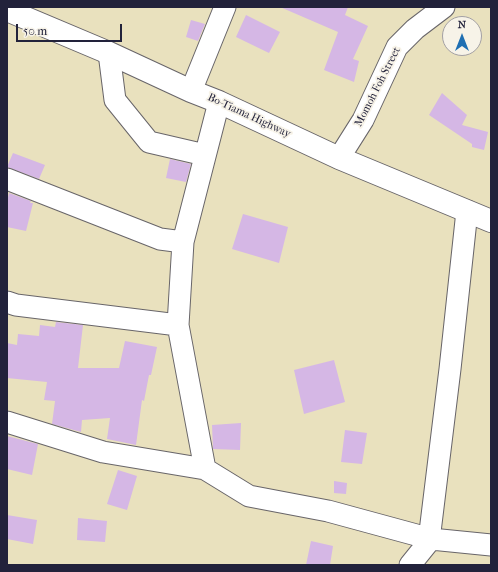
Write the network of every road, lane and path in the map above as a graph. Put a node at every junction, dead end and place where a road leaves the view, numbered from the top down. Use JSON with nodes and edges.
{"nodes":[{"id":1,"x":225,"y":7,"type":"edge"},
{"id":2,"x":444,"y":7,"type":"edge"},
{"id":3,"x":7,"y":10,"type":"edge"},
{"id":4,"x":109,"y":53,"type":"junction"},
{"id":5,"x":191,"y":91,"type":"junction"},
{"id":6,"x":219,"y":102,"type":"junction"},
{"id":7,"x":206,"y":155,"type":"junction"},
{"id":8,"x":339,"y":158,"type":"junction"},
{"id":9,"x":7,"y":179,"type":"edge"},
{"id":10,"x":467,"y":211,"type":"junction"},
{"id":11,"x":491,"y":221,"type":"edge"},
{"id":12,"x":183,"y":242,"type":"junction"},
{"id":13,"x":7,"y":302,"type":"edge"},
{"id":14,"x":178,"y":325,"type":"junction"},
{"id":15,"x":7,"y":422,"type":"edge"},
{"id":16,"x":204,"y":469,"type":"junction"},
{"id":17,"x":431,"y":539,"type":"junction"},
{"id":18,"x":491,"y":545,"type":"edge"},
{"id":19,"x":410,"y":565,"type":"edge"}],
"edges":[{"from":1,"to":5,"type":"street"},
{"from":2,"to":8,"type":"street","name":"Momoh Foh Street"},
{"from":3,"to":4,"type":"highway","name":"Bo-Tiama Highway"},
{"from":4,"to":5,"type":"highway","name":"Bo-Tiama Highway"},
{"from":4,"to":7,"type":"street"},
{"from":5,"to":6,"type":"highway","name":"Bo-Tiama Highway"},
{"from":6,"to":7,"type":"street"},
{"from":6,"to":8,"type":"highway","name":"Bo-Tiama Highway"},
{"from":7,"to":12,"type":"street"},
{"from":8,"to":10,"type":"highway","name":"Bo-Tiama Highway"},
{"from":9,"to":12,"type":"street"},
{"from":10,"to":11,"type":"highway","name":"Bo-Tiama Highway"},
{"from":10,"to":17,"type":"street"},
{"from":12,"to":14,"type":"street"},
{"from":13,"to":14,"type":"street"},
{"from":14,"to":16,"type":"street"},
{"from":15,"to":16,"type":"street"},
{"from":16,"to":17,"type":"street"},
{"from":17,"to":18,"type":"street"},
{"from":17,"to":19,"type":"street"}]}
